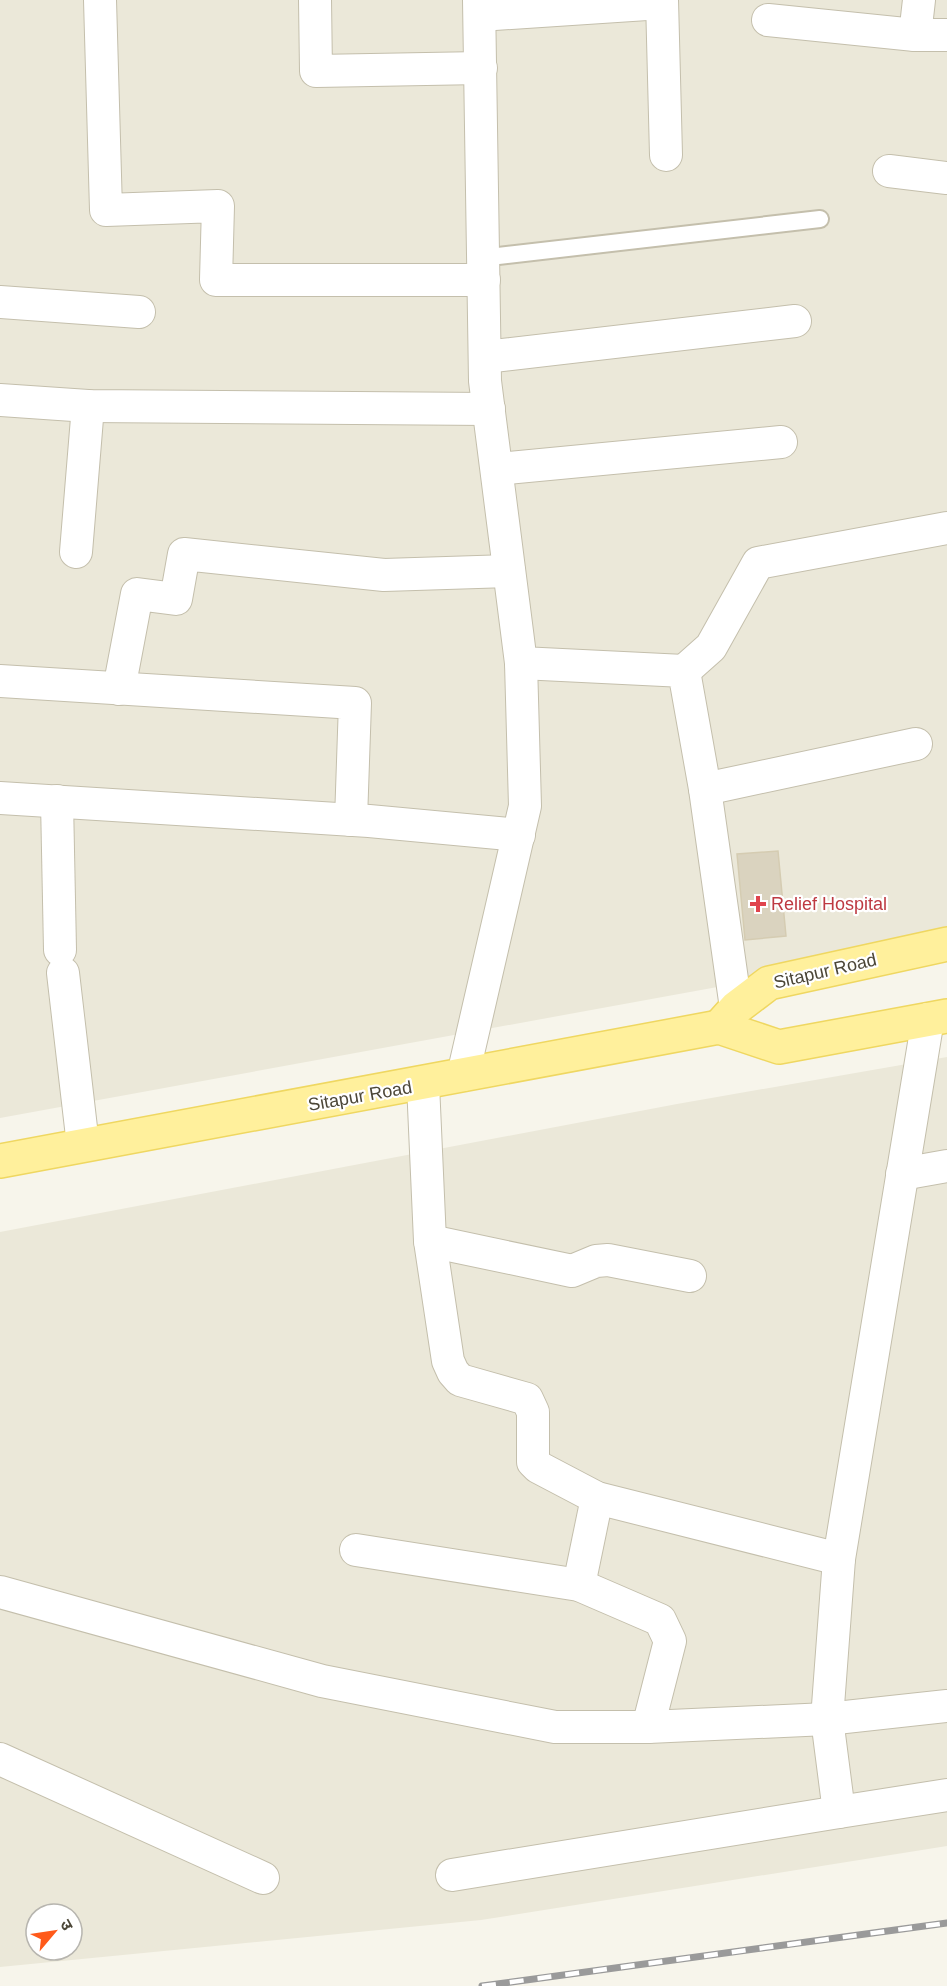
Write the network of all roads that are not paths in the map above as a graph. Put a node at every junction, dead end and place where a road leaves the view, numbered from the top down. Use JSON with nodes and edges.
{"nodes":[{"id":1,"x":100,"y":0,"type":"edge"},
{"id":2,"x":315,"y":0,"type":"edge"},
{"id":3,"x":919,"y":0,"type":"edge"},
{"id":4,"x":662,"y":2,"type":"edge"},
{"id":5,"x":479,"y":7,"type":"edge"},
{"id":6,"x":768,"y":20,"type":"dead end"},
{"id":7,"x":915,"y":35,"type":"junction"},
{"id":8,"x":947,"y":35,"type":"edge"},
{"id":9,"x":481,"y":68,"type":"junction"},
{"id":10,"x":666,"y":155,"type":"dead end"},
{"id":11,"x":889,"y":171,"type":"dead end"},
{"id":12,"x":947,"y":177,"type":"edge"},
{"id":13,"x":820,"y":219,"type":"dead end"},
{"id":14,"x":483,"y":269,"type":"junction"},
{"id":15,"x":0,"y":302,"type":"edge"},
{"id":16,"x":139,"y":312,"type":"dead end"},
{"id":17,"x":795,"y":321,"type":"dead end"},
{"id":18,"x":485,"y":357,"type":"junction"},
{"id":19,"x":0,"y":400,"type":"edge"},
{"id":20,"x":88,"y":406,"type":"junction"},
{"id":21,"x":489,"y":410,"type":"junction"},
{"id":22,"x":780,"y":442,"type":"dead end"},
{"id":23,"x":497,"y":469,"type":"junction"},
{"id":24,"x":947,"y":528,"type":"edge"},
{"id":25,"x":76,"y":552,"type":"dead end"},
{"id":26,"x":510,"y":570,"type":"junction"},
{"id":27,"x":521,"y":663,"type":"junction"},
{"id":28,"x":684,"y":671,"type":"junction"},
{"id":29,"x":0,"y":681,"type":"edge"},
{"id":30,"x":120,"y":689,"type":"junction"},
{"id":31,"x":916,"y":744,"type":"dead end"},
{"id":32,"x":705,"y":789,"type":"junction"},
{"id":33,"x":0,"y":798,"type":"edge"},
{"id":34,"x":57,"y":801,"type":"junction"},
{"id":35,"x":351,"y":820,"type":"junction"},
{"id":36,"x":519,"y":835,"type":"junction"},
{"id":37,"x":947,"y":944,"type":"edge"},
{"id":38,"x":728,"y":1018,"type":"junction"},
{"id":39,"x":937,"y":1018,"type":"edge"},
{"id":40,"x":463,"y":1075,"type":"junction"},
{"id":41,"x":423,"y":1084,"type":"junction"},
{"id":42,"x":83,"y":1145,"type":"junction"},
{"id":43,"x":0,"y":1161,"type":"edge"},
{"id":44,"x":947,"y":1166,"type":"edge"},
{"id":45,"x":902,"y":1174,"type":"junction"},
{"id":46,"x":430,"y":1241,"type":"junction"},
{"id":47,"x":690,"y":1276,"type":"dead end"},
{"id":48,"x":597,"y":1498,"type":"junction"},
{"id":49,"x":356,"y":1550,"type":"dead end"},
{"id":50,"x":839,"y":1559,"type":"junction"},
{"id":51,"x":579,"y":1585,"type":"junction"},
{"id":52,"x":0,"y":1592,"type":"edge"},
{"id":53,"x":947,"y":1706,"type":"edge"},
{"id":54,"x":827,"y":1719,"type":"junction"},
{"id":55,"x":648,"y":1727,"type":"junction"},
{"id":56,"x":0,"y":1759,"type":"edge"},
{"id":57,"x":947,"y":1795,"type":"edge"},
{"id":58,"x":839,"y":1812,"type":"junction"},
{"id":59,"x":452,"y":1875,"type":"dead end"},
{"id":60,"x":263,"y":1878,"type":"dead end"}],
"edges":[{"from":1,"to":14,"type":"street"},
{"from":2,"to":9,"type":"street"},
{"from":3,"to":7,"type":"street"},
{"from":4,"to":5,"type":"street"},
{"from":4,"to":10,"type":"street"},
{"from":5,"to":9,"type":"street"},
{"from":6,"to":7,"type":"street"},
{"from":7,"to":8,"type":"street"},
{"from":9,"to":14,"type":"street"},
{"from":11,"to":12,"type":"street"},
{"from":13,"to":14,"type":"lane"},
{"from":14,"to":18,"type":"street"},
{"from":15,"to":16,"type":"street"},
{"from":17,"to":18,"type":"street"},
{"from":18,"to":21,"type":"street"},
{"from":19,"to":20,"type":"street"},
{"from":20,"to":21,"type":"street"},
{"from":20,"to":25,"type":"street"},
{"from":21,"to":23,"type":"street"},
{"from":22,"to":23,"type":"street"},
{"from":23,"to":26,"type":"street"},
{"from":24,"to":28,"type":"street"},
{"from":26,"to":27,"type":"street"},
{"from":26,"to":30,"type":"street"},
{"from":27,"to":28,"type":"street"},
{"from":27,"to":36,"type":"street"},
{"from":28,"to":32,"type":"street"},
{"from":29,"to":30,"type":"street"},
{"from":30,"to":35,"type":"street"},
{"from":31,"to":32,"type":"street"},
{"from":32,"to":38,"type":"street"},
{"from":33,"to":34,"type":"street"},
{"from":34,"to":35,"type":"street"},
{"from":34,"to":42,"type":"street"},
{"from":35,"to":36,"type":"street"},
{"from":36,"to":40,"type":"street"},
{"from":37,"to":38,"type":"main road","name":"Sitapur Road"},
{"from":38,"to":39,"type":"main road","name":"Sitapur Road"},
{"from":38,"to":40,"type":"main road","name":"Sitapur Road"},
{"from":39,"to":45,"type":"street"},
{"from":40,"to":41,"type":"main road","name":"Sitapur Road"},
{"from":41,"to":42,"type":"main road","name":"Sitapur Road"},
{"from":41,"to":46,"type":"street"},
{"from":42,"to":43,"type":"main road","name":"Sitapur Road"},
{"from":44,"to":45,"type":"street"},
{"from":45,"to":50,"type":"street"},
{"from":46,"to":47,"type":"street"},
{"from":46,"to":48,"type":"street"},
{"from":48,"to":50,"type":"street"},
{"from":48,"to":51,"type":"street"},
{"from":49,"to":51,"type":"street"},
{"from":50,"to":54,"type":"street"},
{"from":51,"to":55,"type":"street"},
{"from":52,"to":55,"type":"street"},
{"from":53,"to":54,"type":"street"},
{"from":54,"to":55,"type":"street"},
{"from":54,"to":58,"type":"street"},
{"from":56,"to":60,"type":"street"},
{"from":57,"to":58,"type":"street"},
{"from":58,"to":59,"type":"street"}]}
